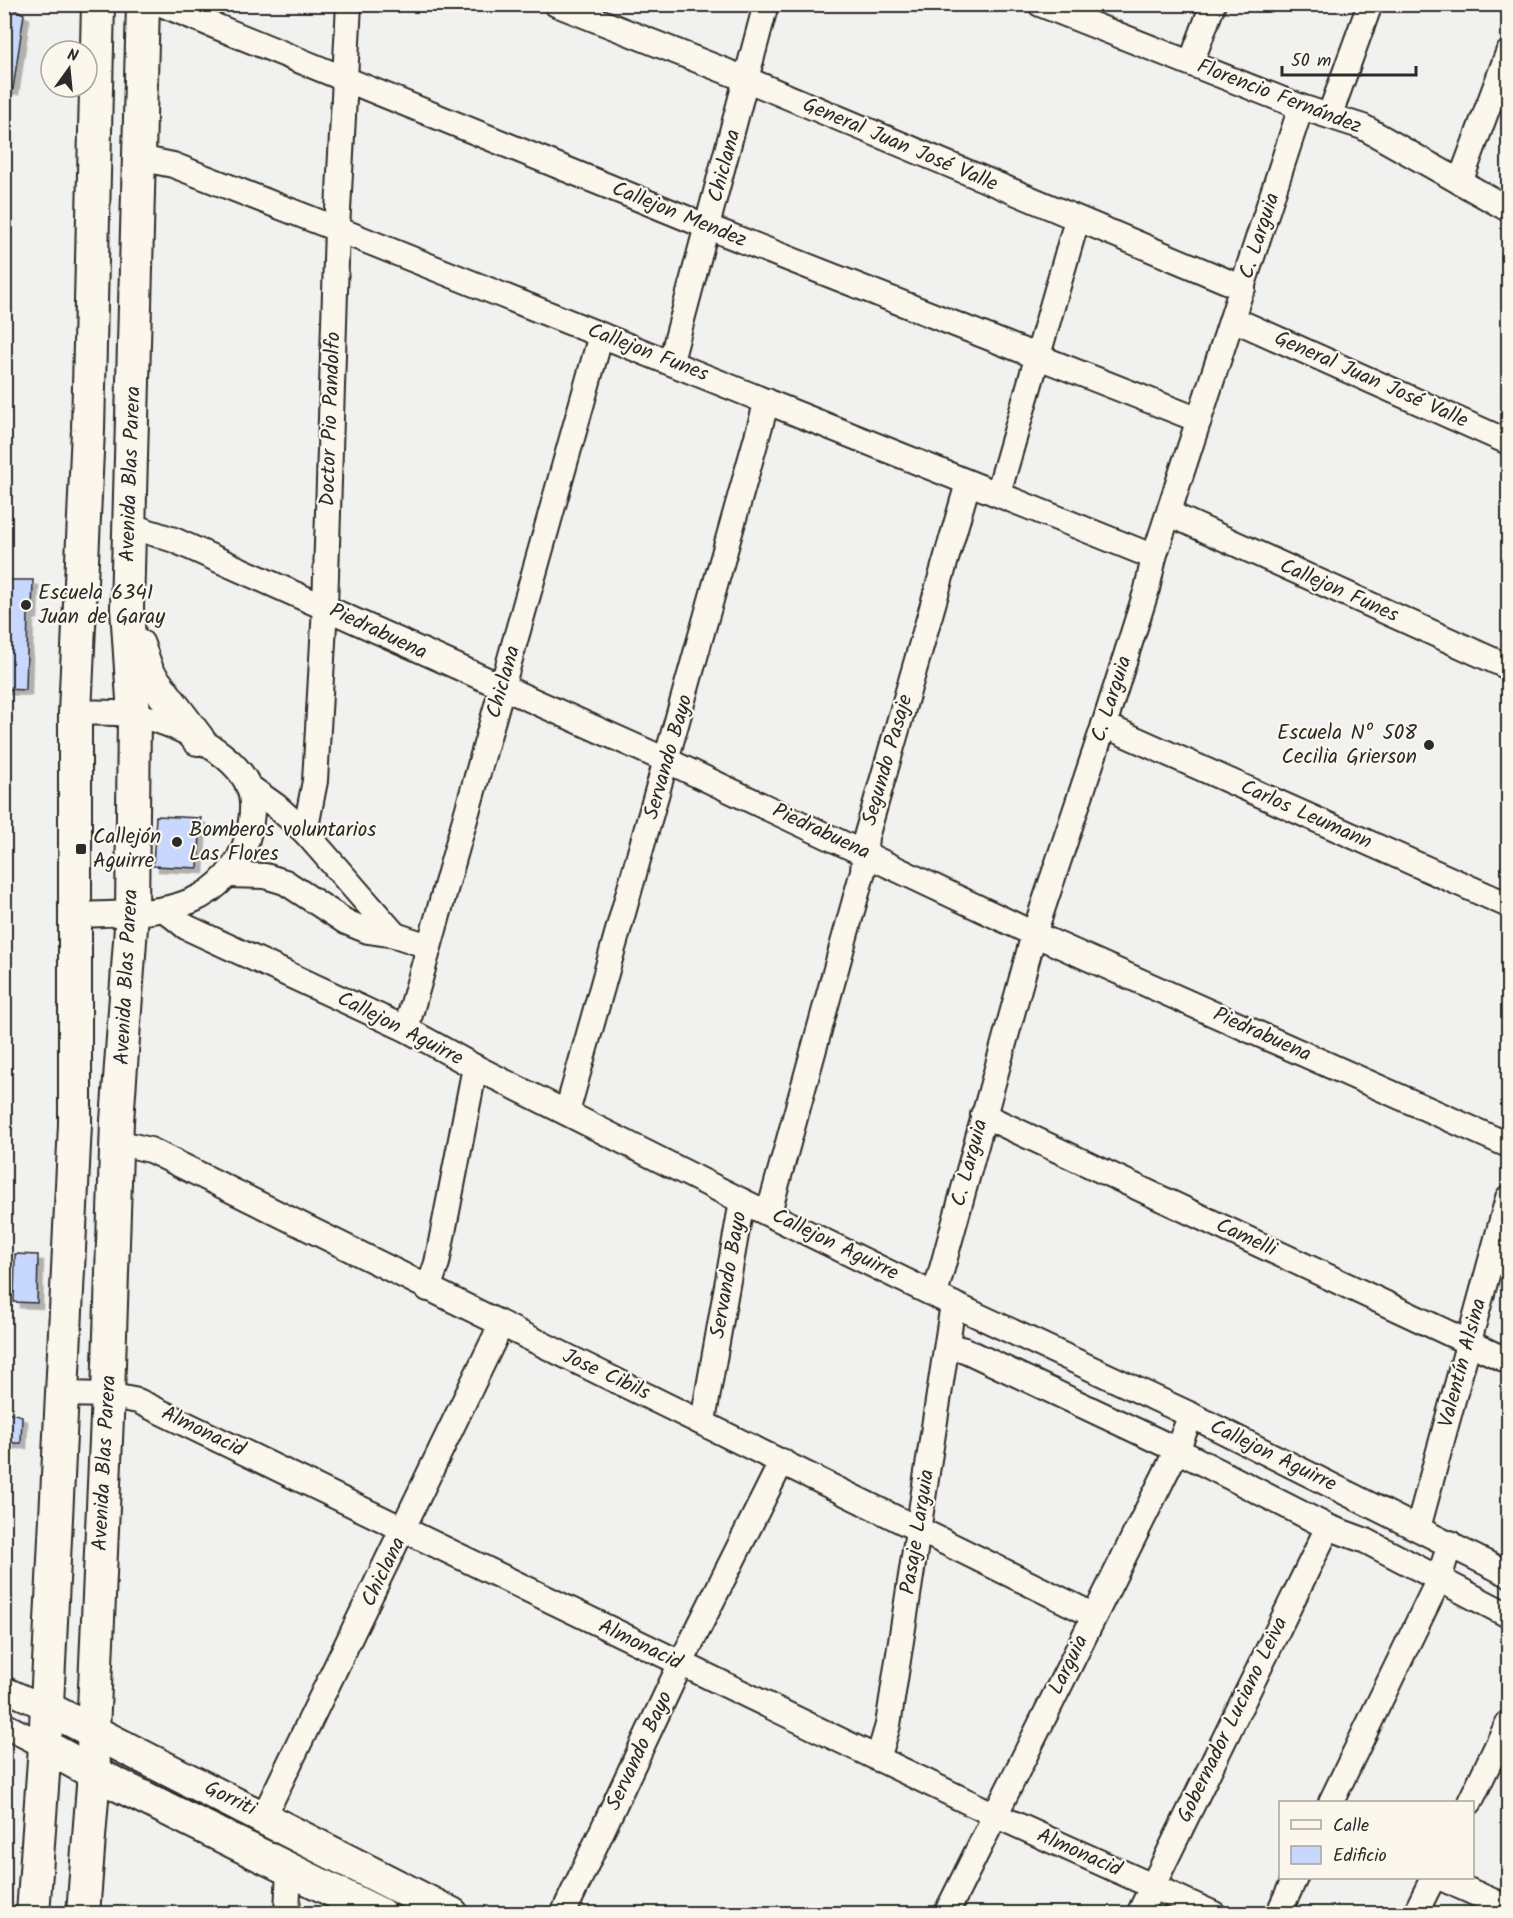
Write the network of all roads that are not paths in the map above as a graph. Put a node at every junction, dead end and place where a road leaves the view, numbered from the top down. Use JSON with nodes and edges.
{"nodes":[{"id":1,"x":98,"y":4,"type":"edge"},
{"id":2,"x":143,"y":4,"type":"edge"},
{"id":3,"x":161,"y":4,"type":"edge"},
{"id":4,"x":349,"y":4,"type":"edge"},
{"id":5,"x":556,"y":4,"type":"edge"},
{"id":6,"x":766,"y":4,"type":"edge"},
{"id":7,"x":1040,"y":4,"type":"edge"},
{"id":8,"x":1214,"y":4,"type":"edge"},
{"id":9,"x":1370,"y":4,"type":"edge"},
{"id":10,"x":1509,"y":53,"type":"edge"},
{"id":11,"x":1191,"y":63,"type":"junction"},
{"id":12,"x":346,"y":80,"type":"junction"},
{"id":13,"x":748,"y":80,"type":"junction"},
{"id":14,"x":1301,"y":107,"type":"junction"},
{"id":15,"x":1330,"y":114,"type":"junction"},
{"id":16,"x":139,"y":158,"type":"junction"},
{"id":17,"x":1460,"y":182,"type":"junction"},
{"id":18,"x":1509,"y":208,"type":"edge"},
{"id":19,"x":1077,"y":220,"type":"junction"},
{"id":20,"x":708,"y":227,"type":"junction"},
{"id":21,"x":337,"y":229,"type":"junction"},
{"id":22,"x":1243,"y":288,"type":"junction"},
{"id":23,"x":1233,"y":319,"type":"junction"},
{"id":24,"x":601,"y":335,"type":"junction"},
{"id":25,"x":1039,"y":357,"type":"junction"},
{"id":26,"x":671,"y":361,"type":"junction"},
{"id":27,"x":767,"y":401,"type":"junction"},
{"id":28,"x":1199,"y":420,"type":"junction"},
{"id":29,"x":1509,"y":442,"type":"edge"},
{"id":30,"x":969,"y":483,"type":"junction"},
{"id":31,"x":998,"y":494,"type":"junction"},
{"id":32,"x":1170,"y":514,"type":"junction"},
{"id":33,"x":131,"y":526,"type":"junction"},
{"id":34,"x":1154,"y":556,"type":"junction"},
{"id":35,"x":324,"y":607,"type":"junction"},
{"id":36,"x":127,"y":608,"type":"junction"},
{"id":37,"x":1509,"y":667,"type":"edge"},
{"id":38,"x":502,"y":688,"type":"junction"},
{"id":39,"x":75,"y":713,"type":"junction"},
{"id":40,"x":134,"y":715,"type":"junction"},
{"id":41,"x":1104,"y":725,"type":"junction"},
{"id":42,"x":198,"y":739,"type":"junction"},
{"id":43,"x":668,"y":761,"type":"junction"},
{"id":44,"x":248,"y":786,"type":"junction"},
{"id":45,"x":305,"y":831,"type":"junction"},
{"id":46,"x":865,"y":852,"type":"junction"},
{"id":47,"x":228,"y":875,"type":"junction"},
{"id":48,"x":1509,"y":905,"type":"edge"},
{"id":49,"x":165,"y":910,"type":"junction"},
{"id":50,"x":132,"y":913,"type":"junction"},
{"id":51,"x":74,"y":915,"type":"junction"},
{"id":52,"x":1034,"y":934,"type":"junction"},
{"id":53,"x":395,"y":935,"type":"junction"},
{"id":54,"x":428,"y":946,"type":"junction"},
{"id":55,"x":406,"y":1029,"type":"junction"},
{"id":56,"x":474,"y":1067,"type":"junction"},
{"id":57,"x":567,"y":1112,"type":"junction"},
{"id":58,"x":983,"y":1115,"type":"junction"},
{"id":59,"x":117,"y":1142,"type":"junction"},
{"id":60,"x":1509,"y":1145,"type":"edge"},
{"id":61,"x":1509,"y":1198,"type":"edge"},
{"id":62,"x":742,"y":1201,"type":"junction"},
{"id":63,"x":769,"y":1212,"type":"junction"},
{"id":64,"x":428,"y":1289,"type":"junction"},
{"id":65,"x":944,"y":1299,"type":"junction"},
{"id":66,"x":501,"y":1325,"type":"junction"},
{"id":67,"x":1468,"y":1342,"type":"junction"},
{"id":68,"x":946,"y":1346,"type":"junction"},
{"id":69,"x":1509,"y":1361,"type":"edge"},
{"id":70,"x":1105,"y":1375,"type":"junction"},
{"id":71,"x":63,"y":1394,"type":"junction"},
{"id":72,"x":108,"y":1395,"type":"junction"},
{"id":73,"x":1090,"y":1409,"type":"junction"},
{"id":74,"x":1191,"y":1415,"type":"junction"},
{"id":75,"x":703,"y":1421,"type":"junction"},
{"id":76,"x":1177,"y":1450,"type":"junction"},
{"id":77,"x":782,"y":1461,"type":"junction"},
{"id":78,"x":1328,"y":1527,"type":"junction"},
{"id":79,"x":1418,"y":1528,"type":"junction"},
{"id":80,"x":919,"y":1529,"type":"junction"},
{"id":81,"x":405,"y":1530,"type":"junction"},
{"id":82,"x":1450,"y":1543,"type":"junction"},
{"id":83,"x":1509,"y":1574,"type":"edge"},
{"id":84,"x":1439,"y":1579,"type":"junction"},
{"id":85,"x":1093,"y":1615,"type":"junction"},
{"id":86,"x":1509,"y":1615,"type":"edge"},
{"id":87,"x":680,"y":1665,"type":"junction"},
{"id":88,"x":4,"y":1689,"type":"edge"},
{"id":89,"x":47,"y":1708,"type":"junction"},
{"id":90,"x":1509,"y":1723,"type":"edge"},
{"id":91,"x":4,"y":1725,"type":"edge"},
{"id":92,"x":93,"y":1731,"type":"junction"},
{"id":93,"x":45,"y":1746,"type":"junction"},
{"id":94,"x":878,"y":1759,"type":"junction"},
{"id":95,"x":1500,"y":1762,"type":"edge"},
{"id":96,"x":94,"y":1773,"type":"junction"},
{"id":97,"x":1332,"y":1801,"type":"edge"},
{"id":98,"x":1471,"y":1801,"type":"edge"},
{"id":99,"x":995,"y":1815,"type":"junction"},
{"id":100,"x":264,"y":1816,"type":"junction"},
{"id":101,"x":289,"y":1867,"type":"junction"},
{"id":102,"x":1295,"y":1879,"type":"edge"},
{"id":103,"x":1432,"y":1879,"type":"edge"},
{"id":104,"x":1444,"y":1879,"type":"edge"},
{"id":105,"x":1153,"y":1886,"type":"junction"},
{"id":106,"x":1509,"y":1908,"type":"edge"},
{"id":107,"x":33,"y":1914,"type":"edge"},
{"id":108,"x":83,"y":1914,"type":"edge"},
{"id":109,"x":287,"y":1914,"type":"edge"},
{"id":110,"x":380,"y":1914,"type":"edge"},
{"id":111,"x":452,"y":1914,"type":"edge"},
{"id":112,"x":563,"y":1914,"type":"edge"},
{"id":113,"x":946,"y":1914,"type":"edge"},
{"id":114,"x":1139,"y":1914,"type":"edge"},
{"id":115,"x":1214,"y":1914,"type":"edge"},
{"id":116,"x":1278,"y":1914,"type":"edge"},
{"id":117,"x":1415,"y":1914,"type":"edge"}],
"edges":[{"from":1,"to":39,"type":"main road"},
{"from":2,"to":16,"type":"main road","name":"Avenida Blas Parera"},
{"from":3,"to":12,"type":"street","name":"Callejon Mendez"},
{"from":4,"to":12,"type":"street","name":"Doctor Pio Pandolfo"},
{"from":5,"to":13,"type":"street","name":"General Juan José Valle"},
{"from":6,"to":13,"type":"street","name":"Chiclana"},
{"from":7,"to":11,"type":"street","name":"Florencio Fernández"},
{"from":8,"to":11,"type":"street"},
{"from":9,"to":15,"type":"street"},
{"from":10,"to":17,"type":"street"},
{"from":11,"to":14,"type":"street","name":"Florencio Fernández"},
{"from":12,"to":20,"type":"street","name":"Callejon Mendez"},
{"from":12,"to":21,"type":"street","name":"Doctor Pio Pandolfo"},
{"from":13,"to":19,"type":"street","name":"General Juan José Valle"},
{"from":13,"to":20,"type":"street","name":"Chiclana"},
{"from":14,"to":15,"type":"street","name":"Florencio Fernández"},
{"from":14,"to":22,"type":"street","name":"C. Larguia"},
{"from":15,"to":17,"type":"street","name":"Florencio Fernández"},
{"from":16,"to":21,"type":"street","name":"Callejon Funes"},
{"from":16,"to":33,"type":"main road","name":"Avenida Blas Parera"},
{"from":17,"to":18,"type":"street","name":"Florencio Fernández"},
{"from":19,"to":22,"type":"street","name":"General Juan José Valle"},
{"from":19,"to":25,"type":"street"},
{"from":20,"to":25,"type":"street","name":"Callejon Mendez"},
{"from":20,"to":26,"type":"street","name":"Chiclana"},
{"from":21,"to":24,"type":"street","name":"Callejon Funes"},
{"from":21,"to":35,"type":"street","name":"Doctor Pio Pandolfo"},
{"from":22,"to":23,"type":"street","name":"C. Larguia"},
{"from":23,"to":28,"type":"street","name":"C. Larguia"},
{"from":23,"to":29,"type":"street","name":"General Juan José Valle"},
{"from":24,"to":26,"type":"street","name":"Callejon Funes"},
{"from":24,"to":38,"type":"street","name":"Chiclana"},
{"from":25,"to":28,"type":"street","name":"Callejon Mendez"},
{"from":25,"to":31,"type":"street"},
{"from":26,"to":27,"type":"street","name":"Callejon Funes"},
{"from":27,"to":30,"type":"street","name":"Callejon Funes"},
{"from":27,"to":43,"type":"street","name":"Servando Bayo"},
{"from":28,"to":32,"type":"street","name":"C. Larguia"},
{"from":30,"to":31,"type":"street","name":"Callejon Funes"},
{"from":30,"to":46,"type":"street","name":"Segundo Pasaje"},
{"from":31,"to":34,"type":"street","name":"Callejon Funes"},
{"from":32,"to":34,"type":"street","name":"C. Larguia"},
{"from":32,"to":37,"type":"street","name":"Callejon Funes"},
{"from":33,"to":35,"type":"street","name":"Piedrabuena"},
{"from":33,"to":36,"type":"main road","name":"Avenida Blas Parera"},
{"from":34,"to":41,"type":"street","name":"C. Larguia"},
{"from":35,"to":38,"type":"street","name":"Piedrabuena"},
{"from":35,"to":45,"type":"street","name":"Doctor Pio Pandolfo"},
{"from":36,"to":40,"type":"main road","name":"Avenida Blas Parera"},
{"from":36,"to":42,"type":"main road"},
{"from":38,"to":43,"type":"street","name":"Piedrabuena"},
{"from":38,"to":54,"type":"street","name":"Chiclana"},
{"from":39,"to":40,"type":"street"},
{"from":39,"to":51,"type":"main road"},
{"from":40,"to":42,"type":"street"},
{"from":40,"to":50,"type":"main road","name":"Avenida Blas Parera"},
{"from":41,"to":48,"type":"street","name":"Carlos Leumann"},
{"from":41,"to":52,"type":"street","name":"C. Larguia"},
{"from":42,"to":44,"type":"street"},
{"from":43,"to":46,"type":"street","name":"Piedrabuena"},
{"from":43,"to":57,"type":"street","name":"Servando Bayo"},
{"from":44,"to":45,"type":"street"},
{"from":44,"to":47,"type":"street"},
{"from":45,"to":53,"type":"street"},
{"from":46,"to":52,"type":"street","name":"Piedrabuena"},
{"from":46,"to":63,"type":"street","name":"Segundo Pasaje"},
{"from":47,"to":49,"type":"street"},
{"from":47,"to":53,"type":"street"},
{"from":49,"to":50,"type":"street"},
{"from":49,"to":55,"type":"street","name":"Callejon Aguirre"},
{"from":50,"to":51,"type":"street"},
{"from":50,"to":59,"type":"main road","name":"Avenida Blas Parera"},
{"from":51,"to":71,"type":"main road"},
{"from":52,"to":58,"type":"street","name":"C. Larguia"},
{"from":52,"to":60,"type":"street","name":"Piedrabuena"},
{"from":53,"to":54,"type":"street"},
{"from":54,"to":55,"type":"street","name":"Chiclana"},
{"from":55,"to":56,"type":"street","name":"Callejon Aguirre"},
{"from":56,"to":57,"type":"street","name":"Callejon Aguirre"},
{"from":56,"to":64,"type":"street"},
{"from":57,"to":62,"type":"street","name":"Callejon Aguirre"},
{"from":58,"to":65,"type":"street","name":"C. Larguia"},
{"from":58,"to":67,"type":"street","name":"Camelli"},
{"from":59,"to":64,"type":"street","name":"Jose Cibils"},
{"from":59,"to":72,"type":"main road","name":"Avenida Blas Parera"},
{"from":61,"to":67,"type":"street","name":"Valentín Alsina"},
{"from":62,"to":63,"type":"street","name":"Callejon Aguirre"},
{"from":62,"to":75,"type":"street","name":"Servando Bayo"},
{"from":63,"to":65,"type":"street","name":"Callejon Aguirre"},
{"from":64,"to":66,"type":"street","name":"Jose Cibils"},
{"from":65,"to":68,"type":"street","name":"Pasaje Larguia"},
{"from":65,"to":70,"type":"street","name":"Callejon Aguirre"},
{"from":66,"to":75,"type":"street","name":"Jose Cibils"},
{"from":66,"to":81,"type":"street","name":"Chiclana"},
{"from":67,"to":69,"type":"street","name":"Camelli"},
{"from":67,"to":79,"type":"street","name":"Valentín Alsina"},
{"from":68,"to":73,"type":"street","name":"Callejon Aguirre"},
{"from":68,"to":80,"type":"street","name":"Pasaje Larguia"},
{"from":70,"to":73,"type":"street"},
{"from":70,"to":74,"type":"street","name":"Callejon Aguirre"},
{"from":71,"to":72,"type":"street","name":"Almonacid"},
{"from":71,"to":89,"type":"main road"},
{"from":72,"to":81,"type":"street","name":"Almonacid"},
{"from":72,"to":92,"type":"main road","name":"Avenida Blas Parera"},
{"from":73,"to":76,"type":"street","name":"Callejon Aguirre"},
{"from":74,"to":76,"type":"street","name":"Larguia"},
{"from":74,"to":79,"type":"street","name":"Callejon Aguirre"},
{"from":75,"to":77,"type":"street","name":"Jose Cibils"},
{"from":76,"to":78,"type":"street","name":"Callejon Aguirre"},
{"from":76,"to":85,"type":"street","name":"Larguia"},
{"from":77,"to":80,"type":"street","name":"Jose Cibils"},
{"from":77,"to":87,"type":"street","name":"Servando Bayo"},
{"from":78,"to":84,"type":"street","name":"Callejon Aguirre"},
{"from":78,"to":105,"type":"street","name":"Gobernador Luciano Leiva"},
{"from":79,"to":82,"type":"street","name":"Callejon Aguirre"},
{"from":80,"to":85,"type":"street","name":"Jose Cibils"},
{"from":80,"to":94,"type":"street","name":"Pasaje Larguia"},
{"from":81,"to":87,"type":"street","name":"Almonacid"},
{"from":81,"to":100,"type":"street","name":"Chiclana"},
{"from":82,"to":83,"type":"street","name":"Callejon Aguirre"},
{"from":82,"to":84,"type":"street"},
{"from":84,"to":86,"type":"street","name":"Callejon Aguirre"},
{"from":84,"to":97,"type":"street"},
{"from":85,"to":99,"type":"street","name":"Larguia"},
{"from":87,"to":94,"type":"street","name":"Almonacid"},
{"from":87,"to":112,"type":"street","name":"Servando Bayo"},
{"from":88,"to":89,"type":"street","name":"Gorriti"},
{"from":89,"to":92,"type":"main road","name":"Gorriti"},
{"from":89,"to":93,"type":"main road"},
{"from":90,"to":95,"type":"street"},
{"from":91,"to":93,"type":"street","name":"Gorriti"},
{"from":92,"to":96,"type":"main road","name":"Avenida Blas Parera"},
{"from":92,"to":100,"type":"main road","name":"Gorriti"},
{"from":93,"to":96,"type":"main road","name":"Gorriti"},
{"from":93,"to":107,"type":"main road"},
{"from":94,"to":99,"type":"street","name":"Almonacid"},
{"from":95,"to":98,"type":"street"},
{"from":96,"to":101,"type":"main road","name":"Gorriti"},
{"from":96,"to":108,"type":"main road","name":"Avenida Blas Parera"},
{"from":99,"to":105,"type":"street","name":"Almonacid"},
{"from":99,"to":113,"type":"street","name":"Larguia"},
{"from":100,"to":111,"type":"main road","name":"Gorriti"},
{"from":101,"to":109,"type":"street"},
{"from":101,"to":110,"type":"main road","name":"Gorriti"},
{"from":102,"to":116,"type":"street"},
{"from":103,"to":117,"type":"street"},
{"from":104,"to":106,"type":"street"},
{"from":105,"to":114,"type":"street","name":"Gobernador Luciano Leiva"},
{"from":105,"to":115,"type":"street","name":"Almonacid"}]}
